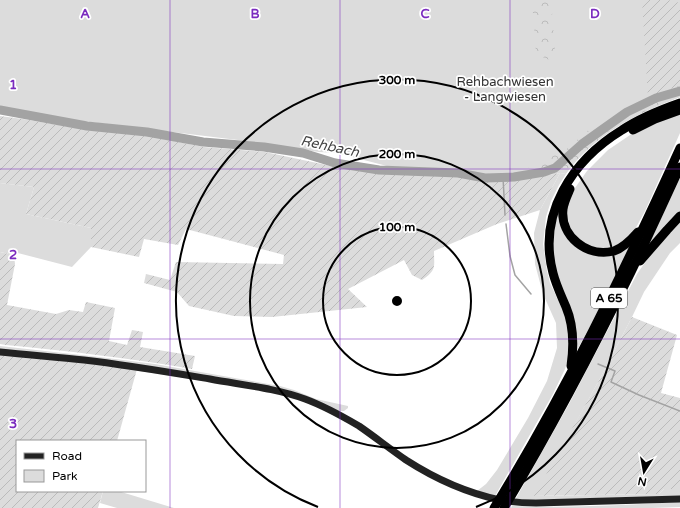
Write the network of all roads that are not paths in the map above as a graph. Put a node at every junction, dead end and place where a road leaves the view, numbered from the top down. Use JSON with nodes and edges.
{"nodes":[{"id":1,"x":680,"y":103,"type":"edge"},
{"id":2,"x":680,"y":110,"type":"edge"},
{"id":3,"x":680,"y":148,"type":"edge"},
{"id":4,"x":680,"y":167,"type":"edge"},
{"id":5,"x":680,"y":216,"type":"edge"},
{"id":6,"x":648,"y":218,"type":"junction"},
{"id":7,"x":632,"y":271,"type":"junction"},
{"id":8,"x":0,"y":352,"type":"edge"},
{"id":9,"x":568,"y":378,"type":"junction"},
{"id":10,"x":510,"y":490,"type":"junction"},
{"id":11,"x":680,"y":499,"type":"edge"},
{"id":12,"x":494,"y":508,"type":"edge"},
{"id":13,"x":504,"y":508,"type":"edge"}],
"edges":[{"from":1,"to":9,"type":"highway"},
{"from":2,"to":6,"type":"highway"},
{"from":3,"to":6,"type":"highway","number":"A 65"},
{"from":4,"to":7,"type":"highway","number":"A 65"},
{"from":5,"to":7,"type":"highway"},
{"from":6,"to":9,"type":"highway","number":"A 65"},
{"from":7,"to":10,"type":"highway","number":"A 65"},
{"from":8,"to":11,"type":"main road"},
{"from":9,"to":10,"type":"highway","number":"A 65"},
{"from":10,"to":12,"type":"highway","number":"A 65"},
{"from":10,"to":13,"type":"highway","number":"A 65"}]}
